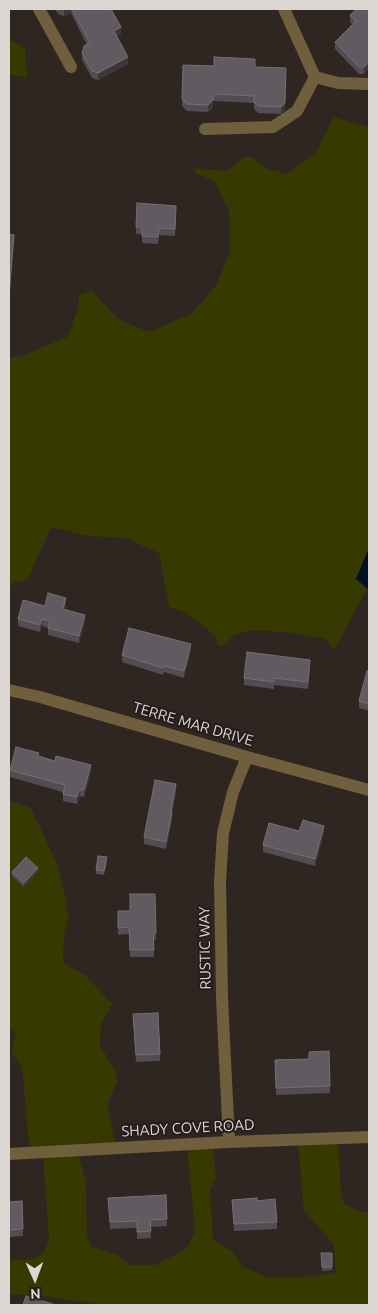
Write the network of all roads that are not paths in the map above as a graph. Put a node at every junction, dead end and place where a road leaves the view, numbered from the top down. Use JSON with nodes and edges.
{"nodes":[{"id":1,"x":39,"y":9,"type":"edge"},
{"id":2,"x":284,"y":9,"type":"edge"},
{"id":3,"x":71,"y":67,"type":"dead end"},
{"id":4,"x":315,"y":77,"type":"junction"},
{"id":5,"x":369,"y":84,"type":"edge"},
{"id":6,"x":205,"y":129,"type":"dead end"},
{"id":7,"x":9,"y":690,"type":"edge"},
{"id":8,"x":248,"y":757,"type":"junction"},
{"id":9,"x":369,"y":790,"type":"edge"},
{"id":10,"x":369,"y":1137,"type":"edge"},
{"id":11,"x":229,"y":1142,"type":"junction"},
{"id":12,"x":9,"y":1154,"type":"edge"}],
"edges":[{"from":1,"to":3,"type":"street"},
{"from":2,"to":4,"type":"street"},
{"from":4,"to":5,"type":"street"},
{"from":4,"to":6,"type":"street"},
{"from":7,"to":8,"type":"street","name":"TERRE MAR DRIVE"},
{"from":8,"to":9,"type":"street","name":"TERRE MAR DRIVE"},
{"from":8,"to":11,"type":"street","name":"RUSTIC WAY"},
{"from":10,"to":11,"type":"street","name":"SHADY COVE ROAD"},
{"from":11,"to":12,"type":"street","name":"SHADY COVE ROAD"}]}
